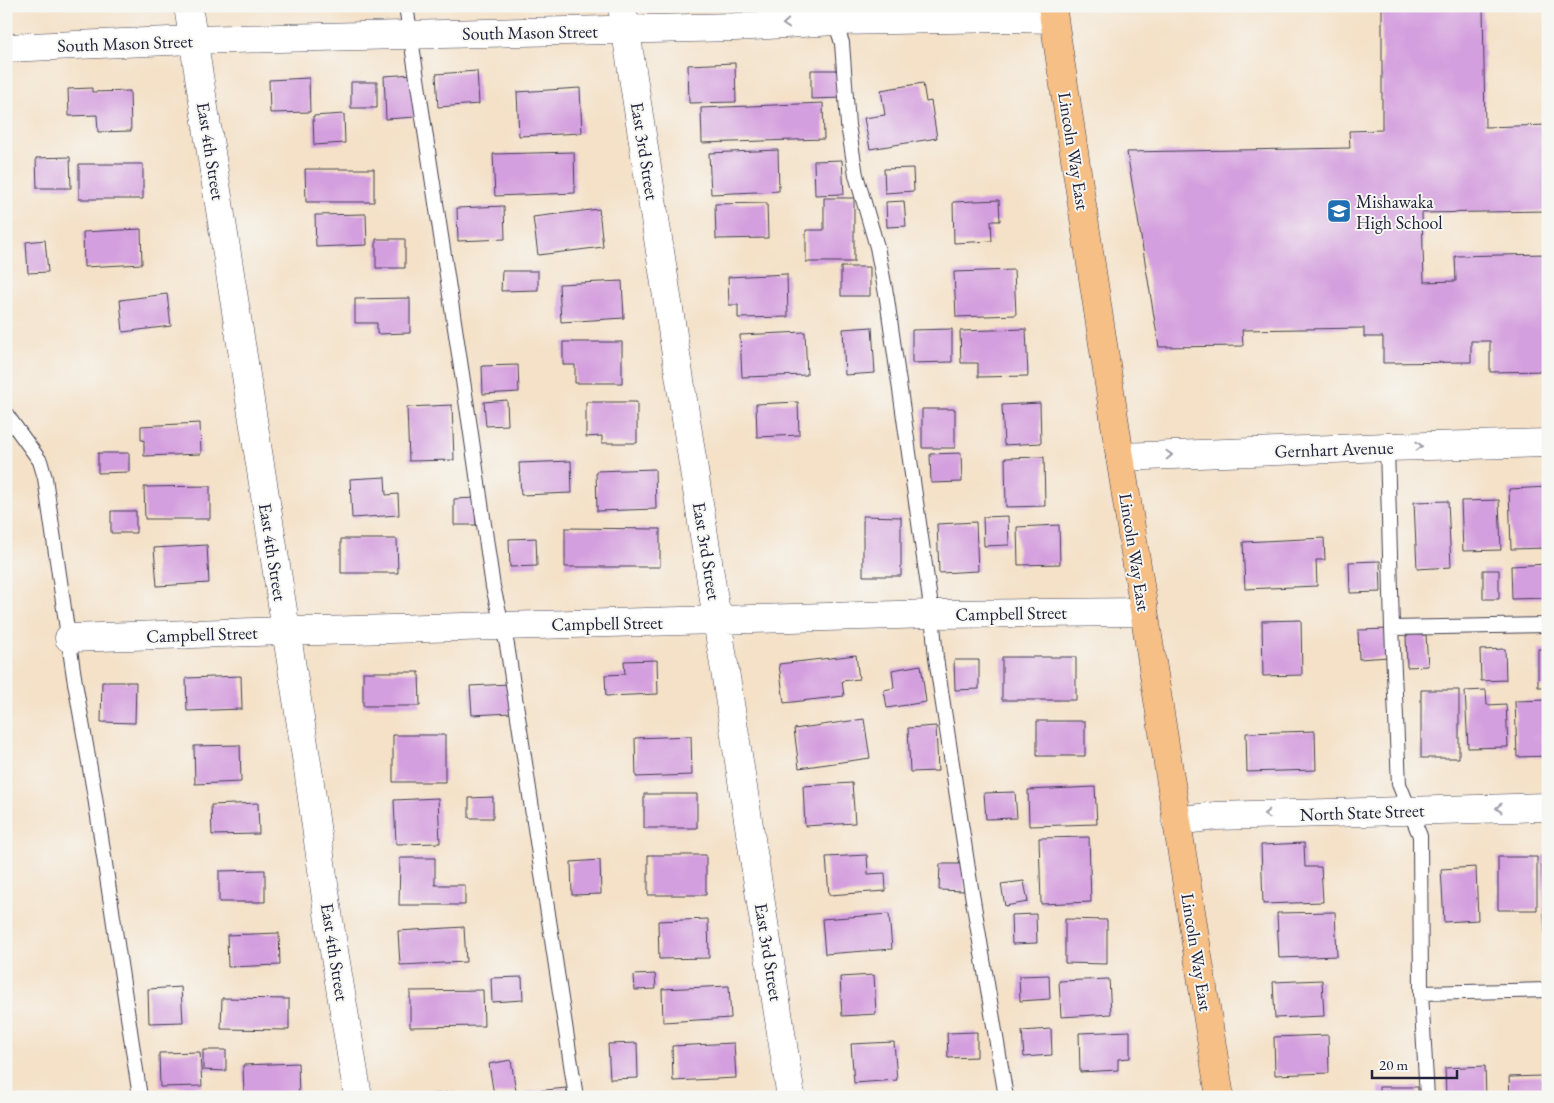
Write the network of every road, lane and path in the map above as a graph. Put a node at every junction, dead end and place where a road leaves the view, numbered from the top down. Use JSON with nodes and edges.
{"nodes":[{"id":1,"x":188,"y":6,"type":"edge"},
{"id":2,"x":406,"y":6,"type":"edge"},
{"id":3,"x":1053,"y":12,"type":"edge"},
{"id":4,"x":834,"y":13,"type":"edge"},
{"id":5,"x":624,"y":18,"type":"edge"},
{"id":6,"x":411,"y":35,"type":"junction"},
{"id":7,"x":193,"y":40,"type":"junction"},
{"id":8,"x":6,"y":48,"type":"edge"},
{"id":9,"x":6,"y":414,"type":"edge"},
{"id":10,"x":1548,"y":443,"type":"edge"},
{"id":11,"x":1387,"y":447,"type":"junction"},
{"id":12,"x":1120,"y":457,"type":"junction"},
{"id":13,"x":1144,"y":612,"type":"junction"},
{"id":14,"x":932,"y":614,"type":"junction"},
{"id":15,"x":718,"y":620,"type":"junction"},
{"id":16,"x":1548,"y":625,"type":"edge"},
{"id":17,"x":502,"y":626,"type":"junction"},
{"id":18,"x":1392,"y":628,"type":"junction"},
{"id":19,"x":285,"y":631,"type":"junction"},
{"id":20,"x":69,"y":638,"type":"junction"},
{"id":21,"x":1548,"y":808,"type":"edge"},
{"id":22,"x":1409,"y":810,"type":"junction"},
{"id":23,"x":1176,"y":821,"type":"junction"},
{"id":24,"x":1548,"y":990,"type":"edge"},
{"id":25,"x":1421,"y":993,"type":"junction"},
{"id":26,"x":140,"y":1097,"type":"edge"},
{"id":27,"x":358,"y":1097,"type":"edge"},
{"id":28,"x":576,"y":1097,"type":"edge"},
{"id":29,"x":791,"y":1097,"type":"edge"},
{"id":30,"x":1006,"y":1097,"type":"edge"},
{"id":31,"x":1220,"y":1097,"type":"edge"},
{"id":32,"x":1427,"y":1097,"type":"edge"}],
"edges":[{"from":1,"to":7,"type":"street","name":"East 4th Street"},
{"from":2,"to":6,"type":"lane"},
{"from":3,"to":4,"type":"street","name":"South Mason Street"},
{"from":3,"to":12,"type":"main road","name":"Lincoln Way East"},
{"from":4,"to":5,"type":"street","name":"South Mason Street","one_way":true},
{"from":4,"to":14,"type":"lane"},
{"from":5,"to":6,"type":"street","name":"South Mason Street"},
{"from":5,"to":15,"type":"street","name":"East 3rd Street"},
{"from":6,"to":7,"type":"street","name":"South Mason Street"},
{"from":6,"to":17,"type":"lane"},
{"from":7,"to":8,"type":"street","name":"South Mason Street"},
{"from":7,"to":19,"type":"street","name":"East 4th Street"},
{"from":9,"to":20,"type":"lane"},
{"from":11,"to":10,"type":"street","name":"Gernhart Avenue","one_way":true},
{"from":12,"to":11,"type":"street","name":"Gernhart Avenue","one_way":true},
{"from":11,"to":18,"type":"lane"},
{"from":12,"to":13,"type":"main road","name":"Lincoln Way East"},
{"from":13,"to":14,"type":"street","name":"Campbell Street"},
{"from":13,"to":23,"type":"main road","name":"Lincoln Way East"},
{"from":14,"to":15,"type":"street","name":"Campbell Street"},
{"from":14,"to":30,"type":"lane"},
{"from":15,"to":17,"type":"street","name":"Campbell Street"},
{"from":15,"to":29,"type":"street","name":"East 3rd Street"},
{"from":16,"to":18,"type":"lane"},
{"from":17,"to":19,"type":"street","name":"Campbell Street"},
{"from":17,"to":28,"type":"lane"},
{"from":18,"to":22,"type":"lane"},
{"from":19,"to":20,"type":"street","name":"Campbell Street"},
{"from":19,"to":27,"type":"street","name":"East 4th Street"},
{"from":20,"to":26,"type":"lane"},
{"from":21,"to":22,"type":"street","name":"North State Street","one_way":true},
{"from":22,"to":23,"type":"street","name":"North State Street","one_way":true},
{"from":22,"to":25,"type":"lane"},
{"from":23,"to":31,"type":"main road","name":"Lincoln Way East"},
{"from":24,"to":25,"type":"lane"},
{"from":25,"to":32,"type":"lane"}]}
